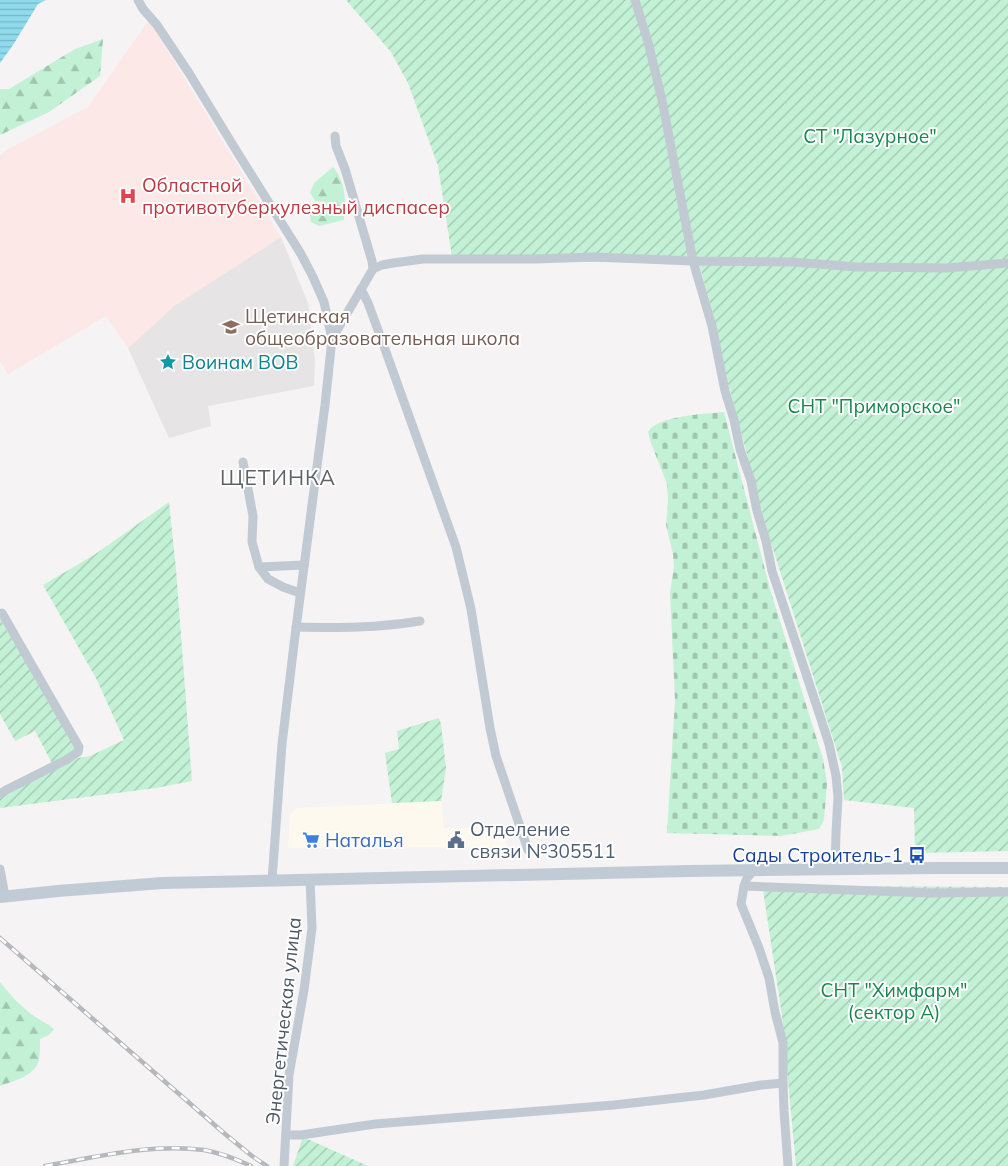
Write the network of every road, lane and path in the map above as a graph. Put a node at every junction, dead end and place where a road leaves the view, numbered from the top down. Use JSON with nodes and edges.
{"nodes":[{"id":1,"x":138,"y":0,"type":"edge"},
{"id":2,"x":635,"y":0,"type":"edge"},
{"id":3,"x":335,"y":136,"type":"dead end"},
{"id":4,"x":693,"y":261,"type":"junction"},
{"id":5,"x":1008,"y":263,"type":"edge"},
{"id":6,"x":372,"y":270,"type":"junction"},
{"id":7,"x":360,"y":289,"type":"junction"},
{"id":8,"x":332,"y":339,"type":"junction"},
{"id":9,"x":243,"y":462,"type":"dead end"},
{"id":10,"x":304,"y":565,"type":"junction"},
{"id":11,"x":259,"y":568,"type":"junction"},
{"id":12,"x":300,"y":594,"type":"junction"},
{"id":13,"x":2,"y":613,"type":"dead end"},
{"id":14,"x":420,"y":621,"type":"dead end"},
{"id":15,"x":296,"y":627,"type":"junction"},
{"id":16,"x":0,"y":794,"type":"edge"},
{"id":17,"x":528,"y":850,"type":"dead end"},
{"id":18,"x":1008,"y":868,"type":"edge"},
{"id":19,"x":836,"y":870,"type":"junction"},
{"id":20,"x":0,"y":871,"type":"edge"},
{"id":21,"x":753,"y":871,"type":"junction"},
{"id":22,"x":310,"y":879,"type":"junction"},
{"id":23,"x":272,"y":880,"type":"junction"},
{"id":24,"x":744,"y":886,"type":"junction"},
{"id":25,"x":1008,"y":892,"type":"edge"},
{"id":26,"x":2,"y":897,"type":"edge"},
{"id":27,"x":782,"y":1083,"type":"junction"},
{"id":28,"x":286,"y":1135,"type":"junction"},
{"id":29,"x":284,"y":1166,"type":"edge"},
{"id":30,"x":788,"y":1166,"type":"edge"}],
"edges":[{"from":1,"to":8,"type":"street"},
{"from":2,"to":4,"type":"street"},
{"from":3,"to":6,"type":"street"},
{"from":4,"to":5,"type":"street"},
{"from":4,"to":6,"type":"street"},
{"from":4,"to":19,"type":"street"},
{"from":6,"to":7,"type":"street"},
{"from":7,"to":8,"type":"street"},
{"from":7,"to":17,"type":"street"},
{"from":8,"to":10,"type":"street"},
{"from":9,"to":11,"type":"street"},
{"from":10,"to":11,"type":"street"},
{"from":10,"to":12,"type":"street"},
{"from":11,"to":12,"type":"street"},
{"from":12,"to":15,"type":"street"},
{"from":13,"to":16,"type":"street"},
{"from":14,"to":15,"type":"street"},
{"from":15,"to":23,"type":"street"},
{"from":18,"to":19,"type":"main road"},
{"from":19,"to":21,"type":"main road"},
{"from":20,"to":26,"type":"street"},
{"from":21,"to":22,"type":"main road"},
{"from":21,"to":24,"type":"street"},
{"from":22,"to":23,"type":"main road"},
{"from":22,"to":28,"type":"street","name":"Энергетическая улица"},
{"from":23,"to":26,"type":"main road"},
{"from":24,"to":25,"type":"street"},
{"from":24,"to":27,"type":"street"},
{"from":27,"to":28,"type":"street"},
{"from":27,"to":30,"type":"street"},
{"from":28,"to":29,"type":"street","name":"Энергетическая улица"}]}
